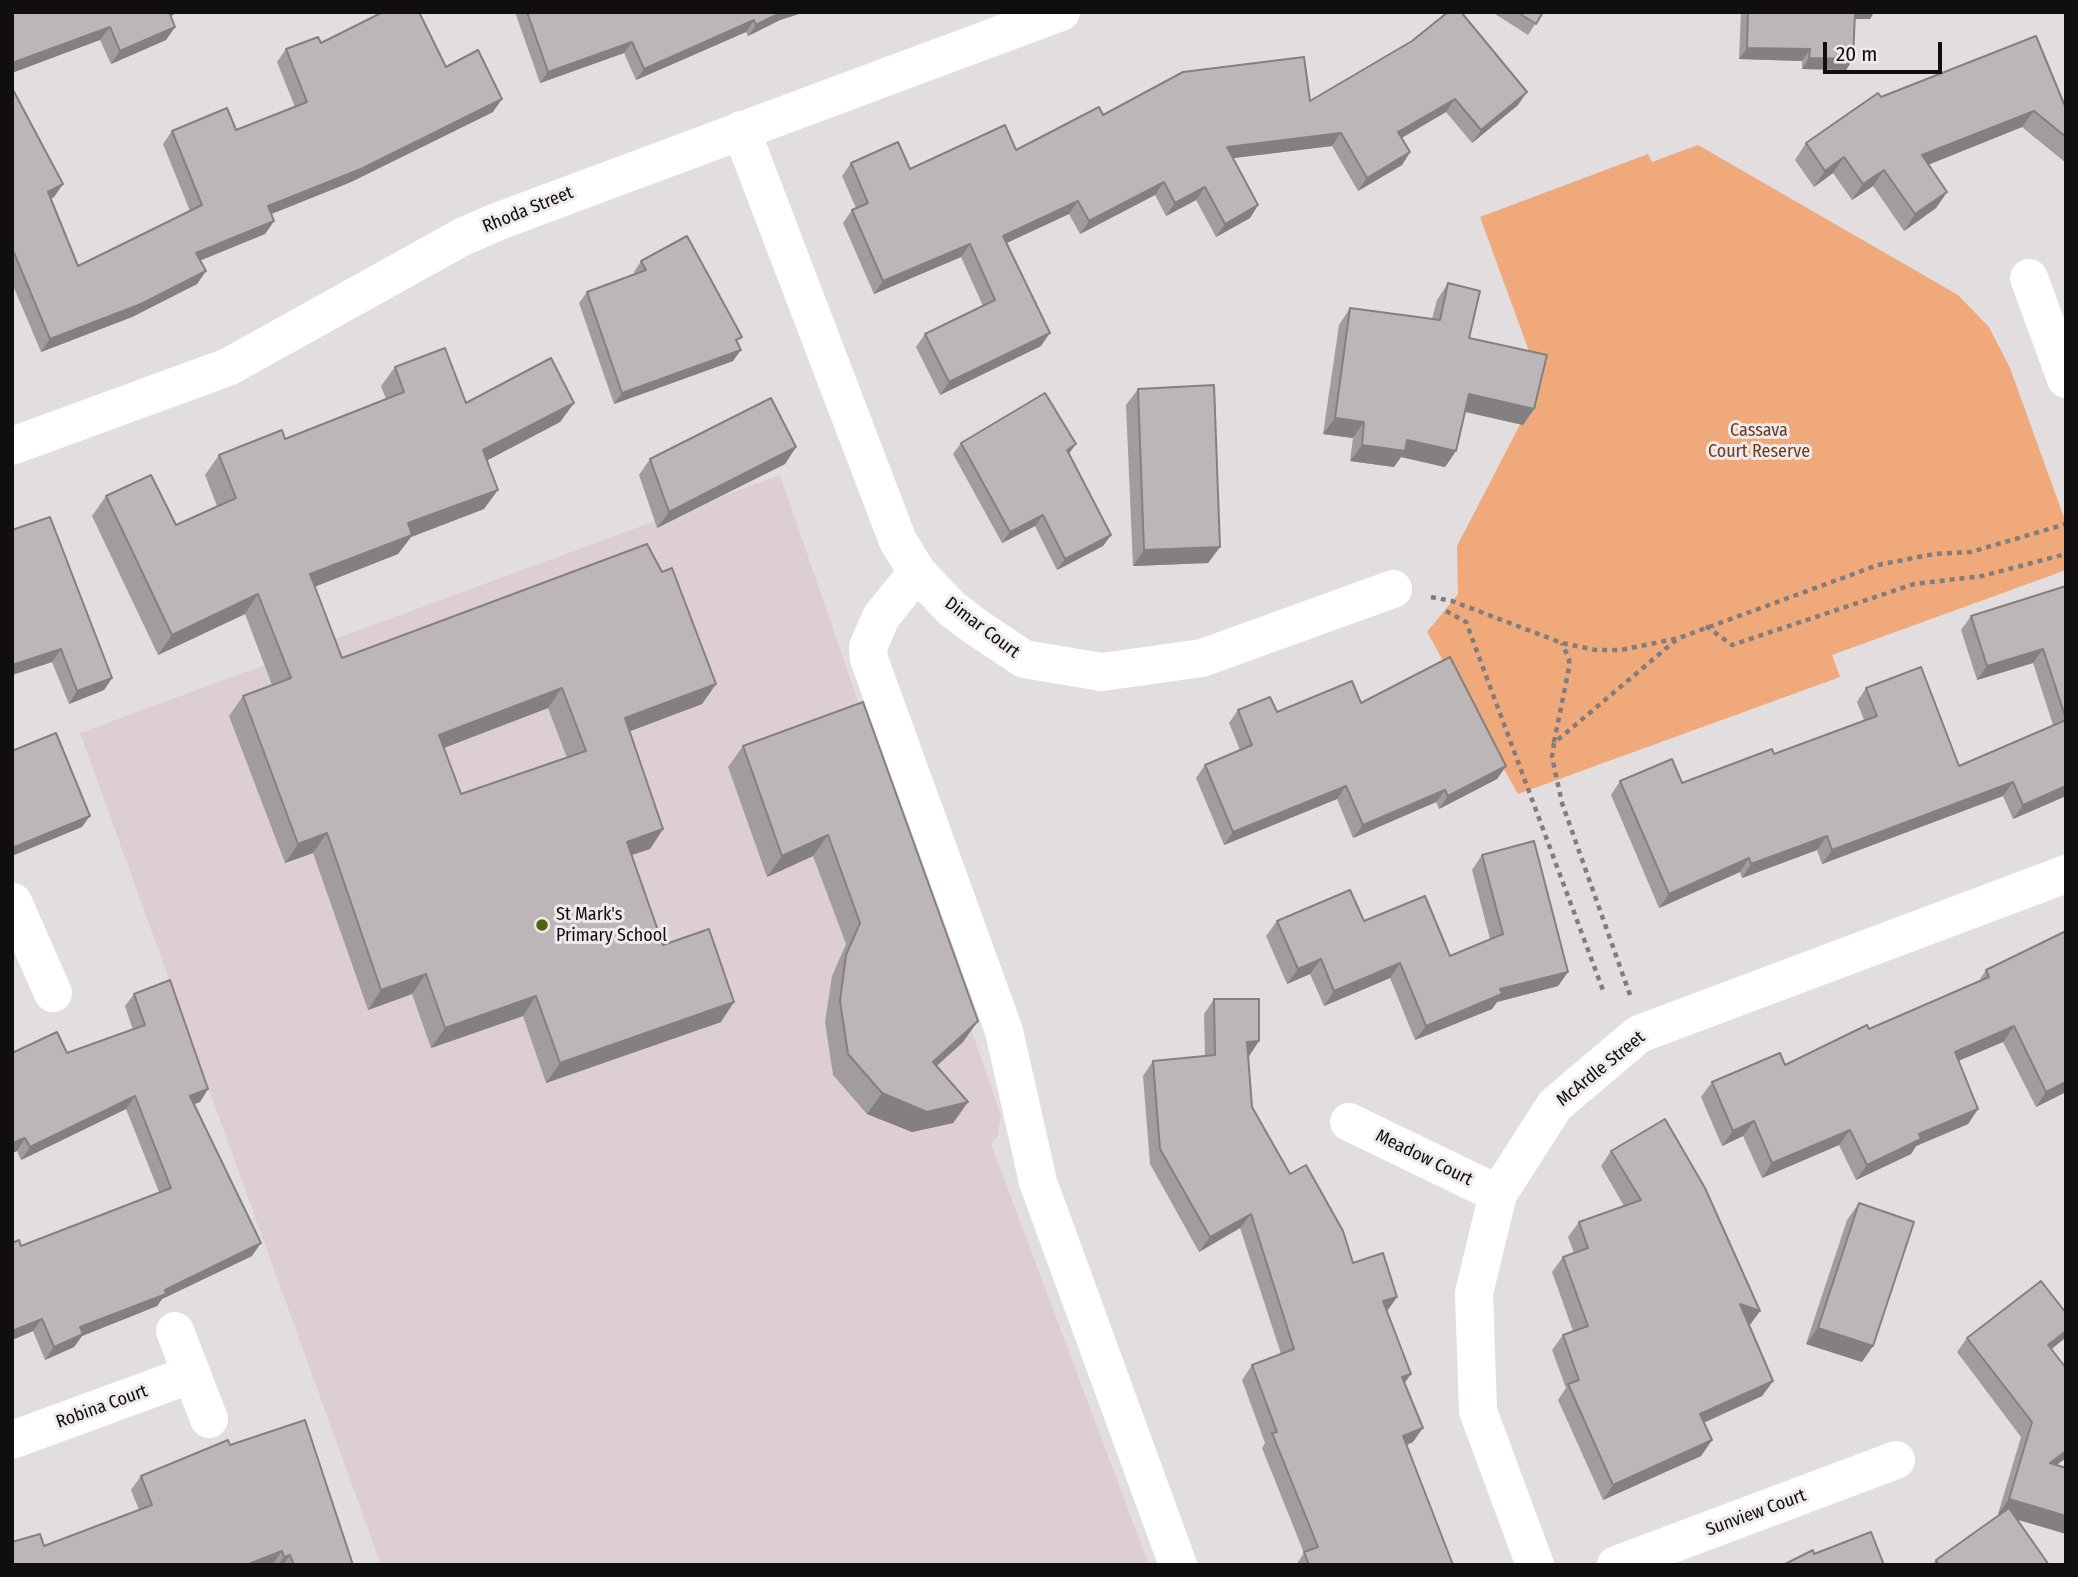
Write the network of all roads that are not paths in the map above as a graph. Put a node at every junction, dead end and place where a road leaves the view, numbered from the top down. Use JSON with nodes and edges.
{"nodes":[{"id":1,"x":1061,"y":12,"type":"edge"},
{"id":2,"x":741,"y":130,"type":"junction"},
{"id":3,"x":2029,"y":278,"type":"dead end"},
{"id":4,"x":2066,"y":379,"type":"edge"},
{"id":5,"x":12,"y":446,"type":"edge"},
{"id":6,"x":917,"y":572,"type":"junction"},
{"id":7,"x":1393,"y":589,"type":"road end"},
{"id":8,"x":2066,"y":874,"type":"edge"},
{"id":9,"x":13,"y":902,"type":"edge"},
{"id":10,"x":23,"y":951,"type":"edge"},
{"id":11,"x":53,"y":993,"type":"dead end"},
{"id":12,"x":1349,"y":1122,"type":"dead end"},
{"id":13,"x":1498,"y":1194,"type":"junction"},
{"id":14,"x":175,"y":1331,"type":"dead end"},
{"id":15,"x":192,"y":1374,"type":"junction"},
{"id":16,"x":209,"y":1419,"type":"dead end"},
{"id":17,"x":12,"y":1440,"type":"edge"},
{"id":18,"x":1896,"y":1460,"type":"dead end"},
{"id":19,"x":1178,"y":1565,"type":"edge"},
{"id":20,"x":1535,"y":1565,"type":"edge"},
{"id":21,"x":1616,"y":1565,"type":"edge"}],
"edges":[{"from":1,"to":2,"type":"street","name":"Rhoda Street"},
{"from":2,"to":5,"type":"street","name":"Rhoda Street"},
{"from":2,"to":6,"type":"street","name":"Dimar Court"},
{"from":3,"to":4,"type":"street"},
{"from":6,"to":7,"type":"street","name":"Dimar Court"},
{"from":6,"to":19,"type":"street"},
{"from":8,"to":13,"type":"street","name":"McArdle Street"},
{"from":9,"to":10,"type":"street"},
{"from":10,"to":11,"type":"street"},
{"from":12,"to":13,"type":"street","name":"Meadow Court"},
{"from":13,"to":20,"type":"street","name":"McArdle Street"},
{"from":14,"to":15,"type":"street"},
{"from":15,"to":16,"type":"street"},
{"from":15,"to":17,"type":"street","name":"Robina Court"},
{"from":18,"to":21,"type":"street","name":"Sunview Court"}]}
